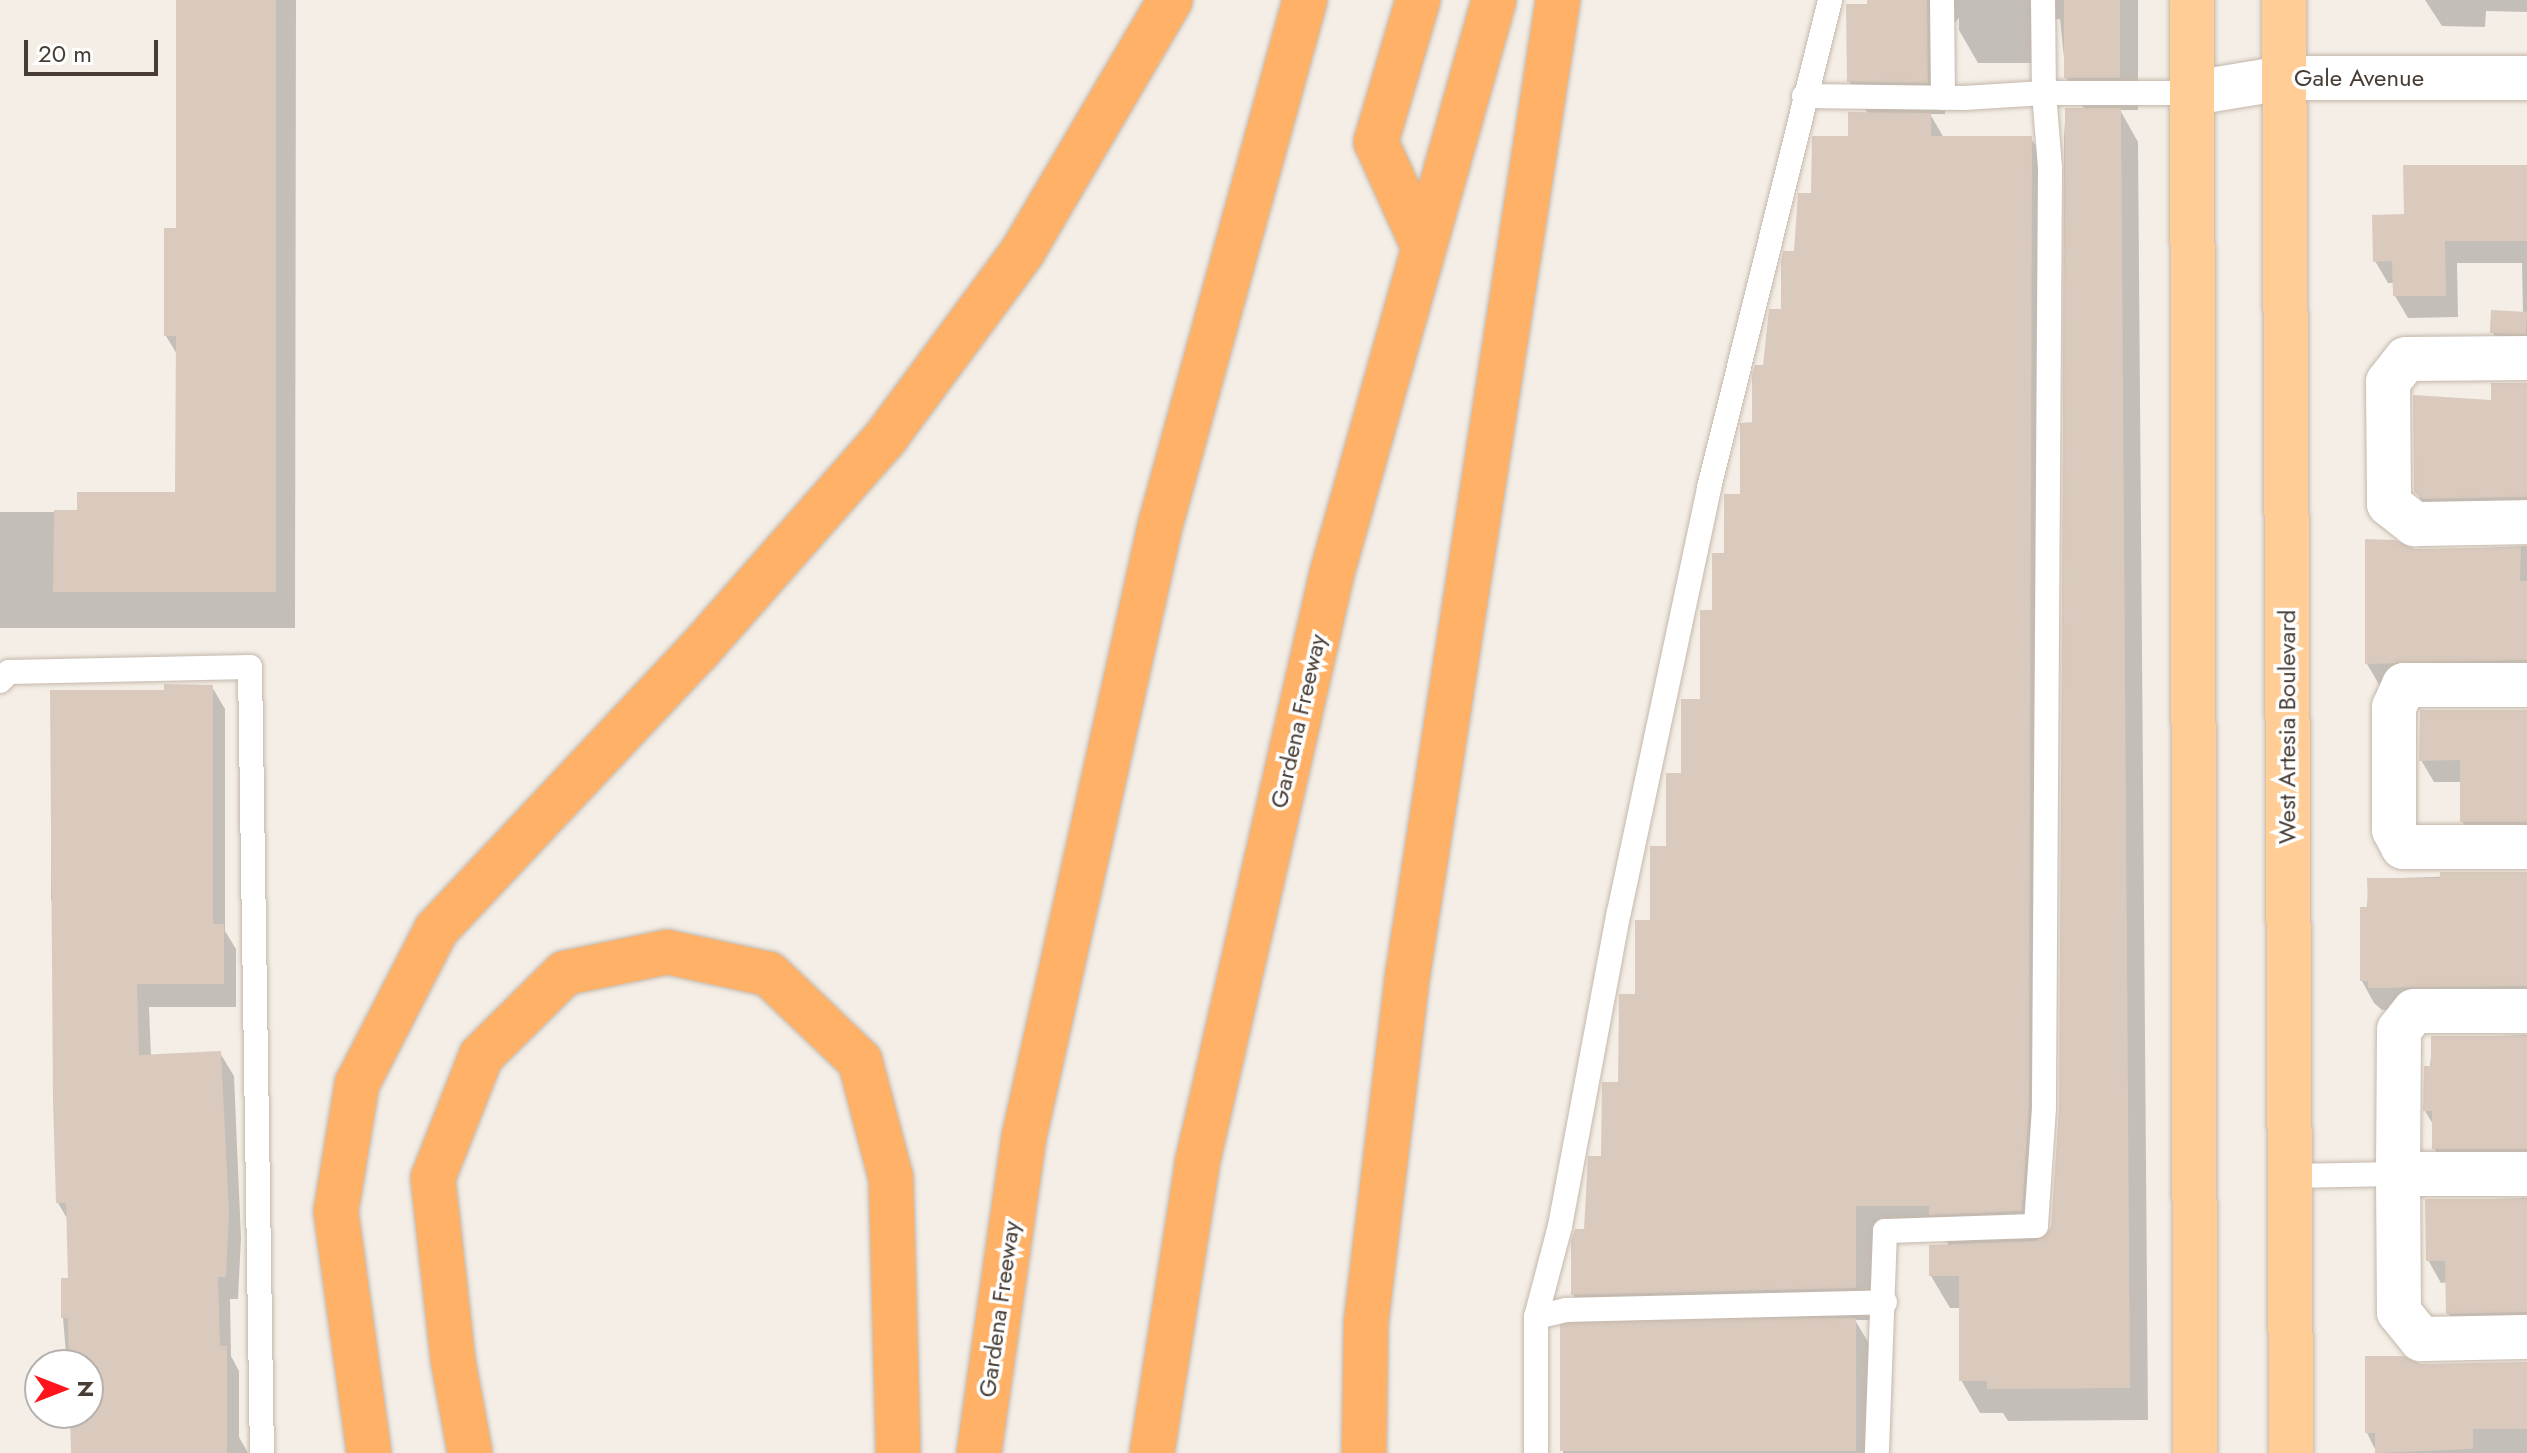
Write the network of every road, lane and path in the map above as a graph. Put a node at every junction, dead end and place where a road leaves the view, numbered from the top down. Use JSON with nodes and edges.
{"nodes":[{"id":1,"x":1170,"y":0,"type":"edge"},
{"id":2,"x":1305,"y":0,"type":"edge"},
{"id":3,"x":1418,"y":0,"type":"edge"},
{"id":4,"x":1494,"y":0,"type":"edge"},
{"id":5,"x":1558,"y":0,"type":"edge"},
{"id":6,"x":1830,"y":0,"type":"edge"},
{"id":7,"x":1942,"y":0,"type":"edge"},
{"id":8,"x":2043,"y":0,"type":"edge"},
{"id":9,"x":2192,"y":0,"type":"edge"},
{"id":10,"x":2284,"y":0,"type":"edge"},
{"id":11,"x":2284,"y":78,"type":"junction"},
{"id":12,"x":2527,"y":78,"type":"edge"},
{"id":13,"x":2044,"y":93,"type":"junction"},
{"id":14,"x":2193,"y":93,"type":"junction"},
{"id":15,"x":1804,"y":96,"type":"junction"},
{"id":16,"x":1943,"y":98,"type":"junction"},
{"id":17,"x":1424,"y":248,"type":"junction"},
{"id":18,"x":2527,"y":358,"type":"edge"},
{"id":19,"x":2527,"y":522,"type":"edge"},
{"id":20,"x":0,"y":681,"type":"edge"},
{"id":21,"x":2527,"y":685,"type":"edge"},
{"id":22,"x":2527,"y":847,"type":"edge"},
{"id":23,"x":2527,"y":1011,"type":"edge"},
{"id":24,"x":2398,"y":1174,"type":"junction"},
{"id":25,"x":2527,"y":1174,"type":"edge"},
{"id":26,"x":2290,"y":1176,"type":"junction"},
{"id":27,"x":1885,"y":1302,"type":"junction"},
{"id":28,"x":1536,"y":1317,"type":"junction"},
{"id":29,"x":2527,"y":1337,"type":"edge"},
{"id":30,"x":262,"y":1453,"type":"edge"},
{"id":31,"x":369,"y":1453,"type":"edge"},
{"id":32,"x":470,"y":1453,"type":"edge"},
{"id":33,"x":898,"y":1453,"type":"edge"},
{"id":34,"x":979,"y":1453,"type":"edge"},
{"id":35,"x":1152,"y":1453,"type":"edge"},
{"id":36,"x":1364,"y":1453,"type":"edge"},
{"id":37,"x":1536,"y":1453,"type":"edge"},
{"id":38,"x":1877,"y":1453,"type":"edge"},
{"id":39,"x":2195,"y":1453,"type":"edge"},
{"id":40,"x":2291,"y":1453,"type":"edge"}],
"edges":[{"from":1,"to":31,"type":"highway"},
{"from":2,"to":34,"type":"highway","name":"Gardena Freeway"},
{"from":3,"to":17,"type":"highway"},
{"from":4,"to":17,"type":"highway","name":"Gardena Freeway"},
{"from":5,"to":36,"type":"highway"},
{"from":6,"to":15,"type":"lane"},
{"from":7,"to":16,"type":"lane"},
{"from":8,"to":13,"type":"lane"},
{"from":9,"to":14,"type":"main road"},
{"from":10,"to":11,"type":"main road","name":"West Artesia Boulevard"},
{"from":11,"to":12,"type":"street","name":"Gale Avenue"},
{"from":11,"to":14,"type":"street","name":"Gale Avenue"},
{"from":11,"to":26,"type":"main road","name":"West Artesia Boulevard"},
{"from":13,"to":14,"type":"lane"},
{"from":13,"to":16,"type":"lane"},
{"from":13,"to":27,"type":"lane"},
{"from":14,"to":39,"type":"main road"},
{"from":15,"to":16,"type":"lane"},
{"from":15,"to":28,"type":"lane"},
{"from":17,"to":35,"type":"highway","name":"Gardena Freeway"},
{"from":18,"to":19,"type":"street"},
{"from":20,"to":30,"type":"lane"},
{"from":21,"to":22,"type":"street"},
{"from":23,"to":24,"type":"street"},
{"from":24,"to":25,"type":"street"},
{"from":24,"to":26,"type":"lane"},
{"from":24,"to":29,"type":"street"},
{"from":26,"to":40,"type":"main road","name":"West Artesia Boulevard"},
{"from":27,"to":28,"type":"lane"},
{"from":27,"to":38,"type":"lane"},
{"from":28,"to":37,"type":"lane"},
{"from":32,"to":33,"type":"highway"}]}
